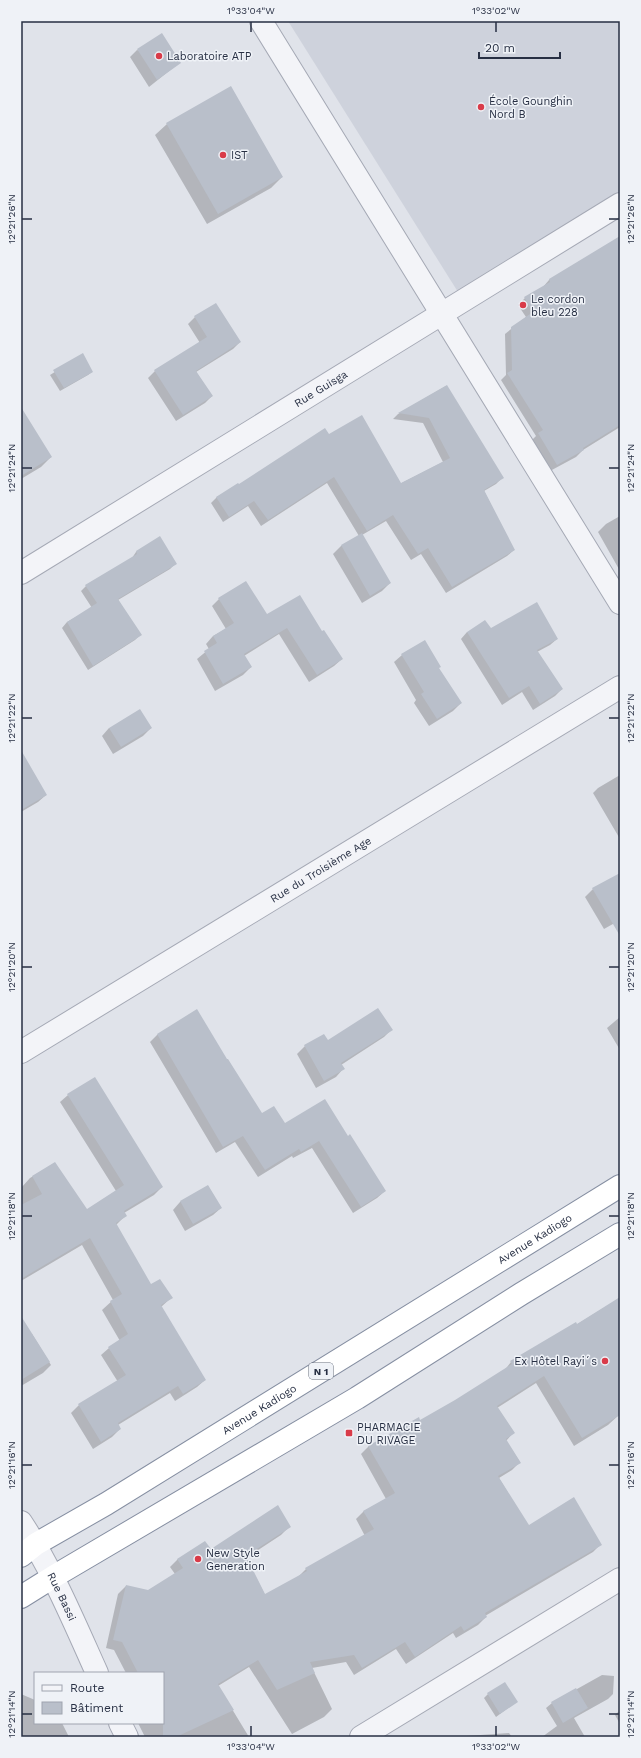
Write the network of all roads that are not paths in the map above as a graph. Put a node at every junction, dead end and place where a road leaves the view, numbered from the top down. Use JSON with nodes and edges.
{"nodes":[{"id":1,"x":260,"y":21,"type":"edge"},
{"id":2,"x":620,"y":204,"type":"edge"},
{"id":3,"x":442,"y":314,"type":"junction"},
{"id":4,"x":21,"y":572,"type":"edge"},
{"id":5,"x":620,"y":604,"type":"edge"},
{"id":6,"x":620,"y":686,"type":"edge"},
{"id":7,"x":21,"y":1052,"type":"edge"},
{"id":8,"x":620,"y":1186,"type":"edge"},
{"id":9,"x":620,"y":1234,"type":"edge"},
{"id":10,"x":21,"y":1522,"type":"edge"},
{"id":11,"x":28,"y":1550,"type":"edge"},
{"id":12,"x":53,"y":1576,"type":"junction"},
{"id":13,"x":620,"y":1579,"type":"edge"},
{"id":14,"x":21,"y":1597,"type":"edge"},
{"id":15,"x":98,"y":1672,"type":"edge"},
{"id":16,"x":120,"y":1724,"type":"edge"},
{"id":17,"x":126,"y":1737,"type":"edge"},
{"id":18,"x":361,"y":1737,"type":"edge"}],
"edges":[{"from":1,"to":3,"type":"street"},
{"from":2,"to":3,"type":"street","name":"Rue Guisga"},
{"from":3,"to":4,"type":"street","name":"Rue Guisga"},
{"from":3,"to":5,"type":"street"},
{"from":6,"to":7,"type":"street","name":"Rue du Troisième Age"},
{"from":8,"to":11,"type":"highway","name":"Avenue Kadiogo","number":"N 1"},
{"from":9,"to":12,"type":"highway"},
{"from":10,"to":11,"type":"street","name":"Rue Bassi"},
{"from":11,"to":12,"type":"street","name":"Rue Bassi"},
{"from":12,"to":14,"type":"highway"},
{"from":12,"to":15,"type":"street","name":"Rue Bassi"},
{"from":13,"to":18,"type":"street"},
{"from":16,"to":17,"type":"street"}]}
